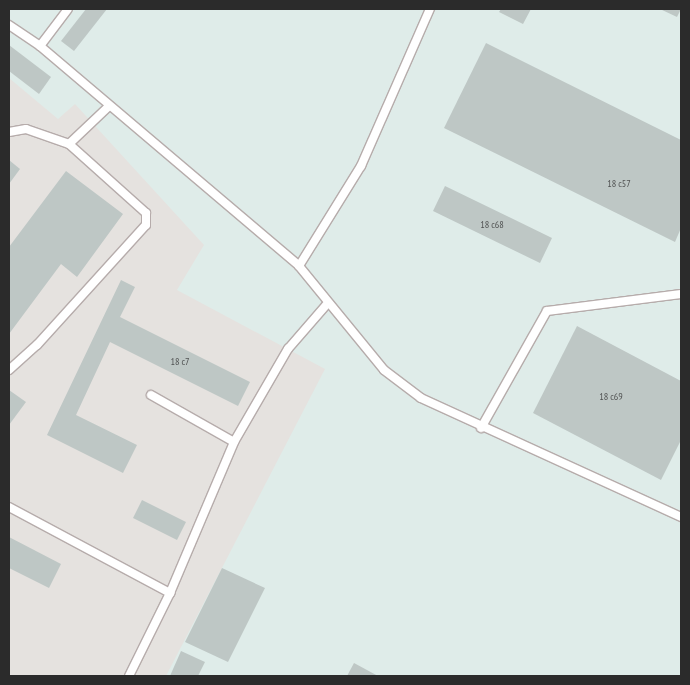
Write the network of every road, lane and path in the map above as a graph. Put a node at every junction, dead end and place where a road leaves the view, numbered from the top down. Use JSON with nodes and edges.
{"nodes":[{"id":1,"x":68,"y":9,"type":"edge"},
{"id":2,"x":430,"y":9,"type":"edge"},
{"id":3,"x":9,"y":25,"type":"edge"},
{"id":4,"x":40,"y":46,"type":"junction"},
{"id":5,"x":108,"y":106,"type":"junction"},
{"id":6,"x":9,"y":132,"type":"edge"},
{"id":7,"x":69,"y":144,"type":"junction"},
{"id":8,"x":299,"y":266,"type":"junction"},
{"id":9,"x":681,"y":294,"type":"edge"},
{"id":10,"x":328,"y":303,"type":"junction"},
{"id":11,"x":9,"y":370,"type":"edge"},
{"id":12,"x":152,"y":395,"type":"dead end"},
{"id":13,"x":481,"y":428,"type":"junction"},
{"id":14,"x":234,"y":442,"type":"junction"},
{"id":15,"x":9,"y":507,"type":"edge"},
{"id":16,"x":681,"y":517,"type":"edge"},
{"id":17,"x":170,"y":593,"type":"junction"},
{"id":18,"x":129,"y":676,"type":"edge"}],
"edges":[{"from":1,"to":4,"type":"lane"},
{"from":2,"to":8,"type":"lane"},
{"from":3,"to":4,"type":"lane"},
{"from":4,"to":5,"type":"lane"},
{"from":5,"to":7,"type":"lane"},
{"from":5,"to":8,"type":"lane"},
{"from":6,"to":7,"type":"lane"},
{"from":7,"to":11,"type":"lane"},
{"from":8,"to":10,"type":"lane"},
{"from":9,"to":13,"type":"lane"},
{"from":10,"to":13,"type":"lane"},
{"from":10,"to":14,"type":"lane"},
{"from":12,"to":14,"type":"lane"},
{"from":13,"to":16,"type":"lane"},
{"from":14,"to":17,"type":"lane"},
{"from":15,"to":17,"type":"lane"},
{"from":17,"to":18,"type":"lane"}]}
